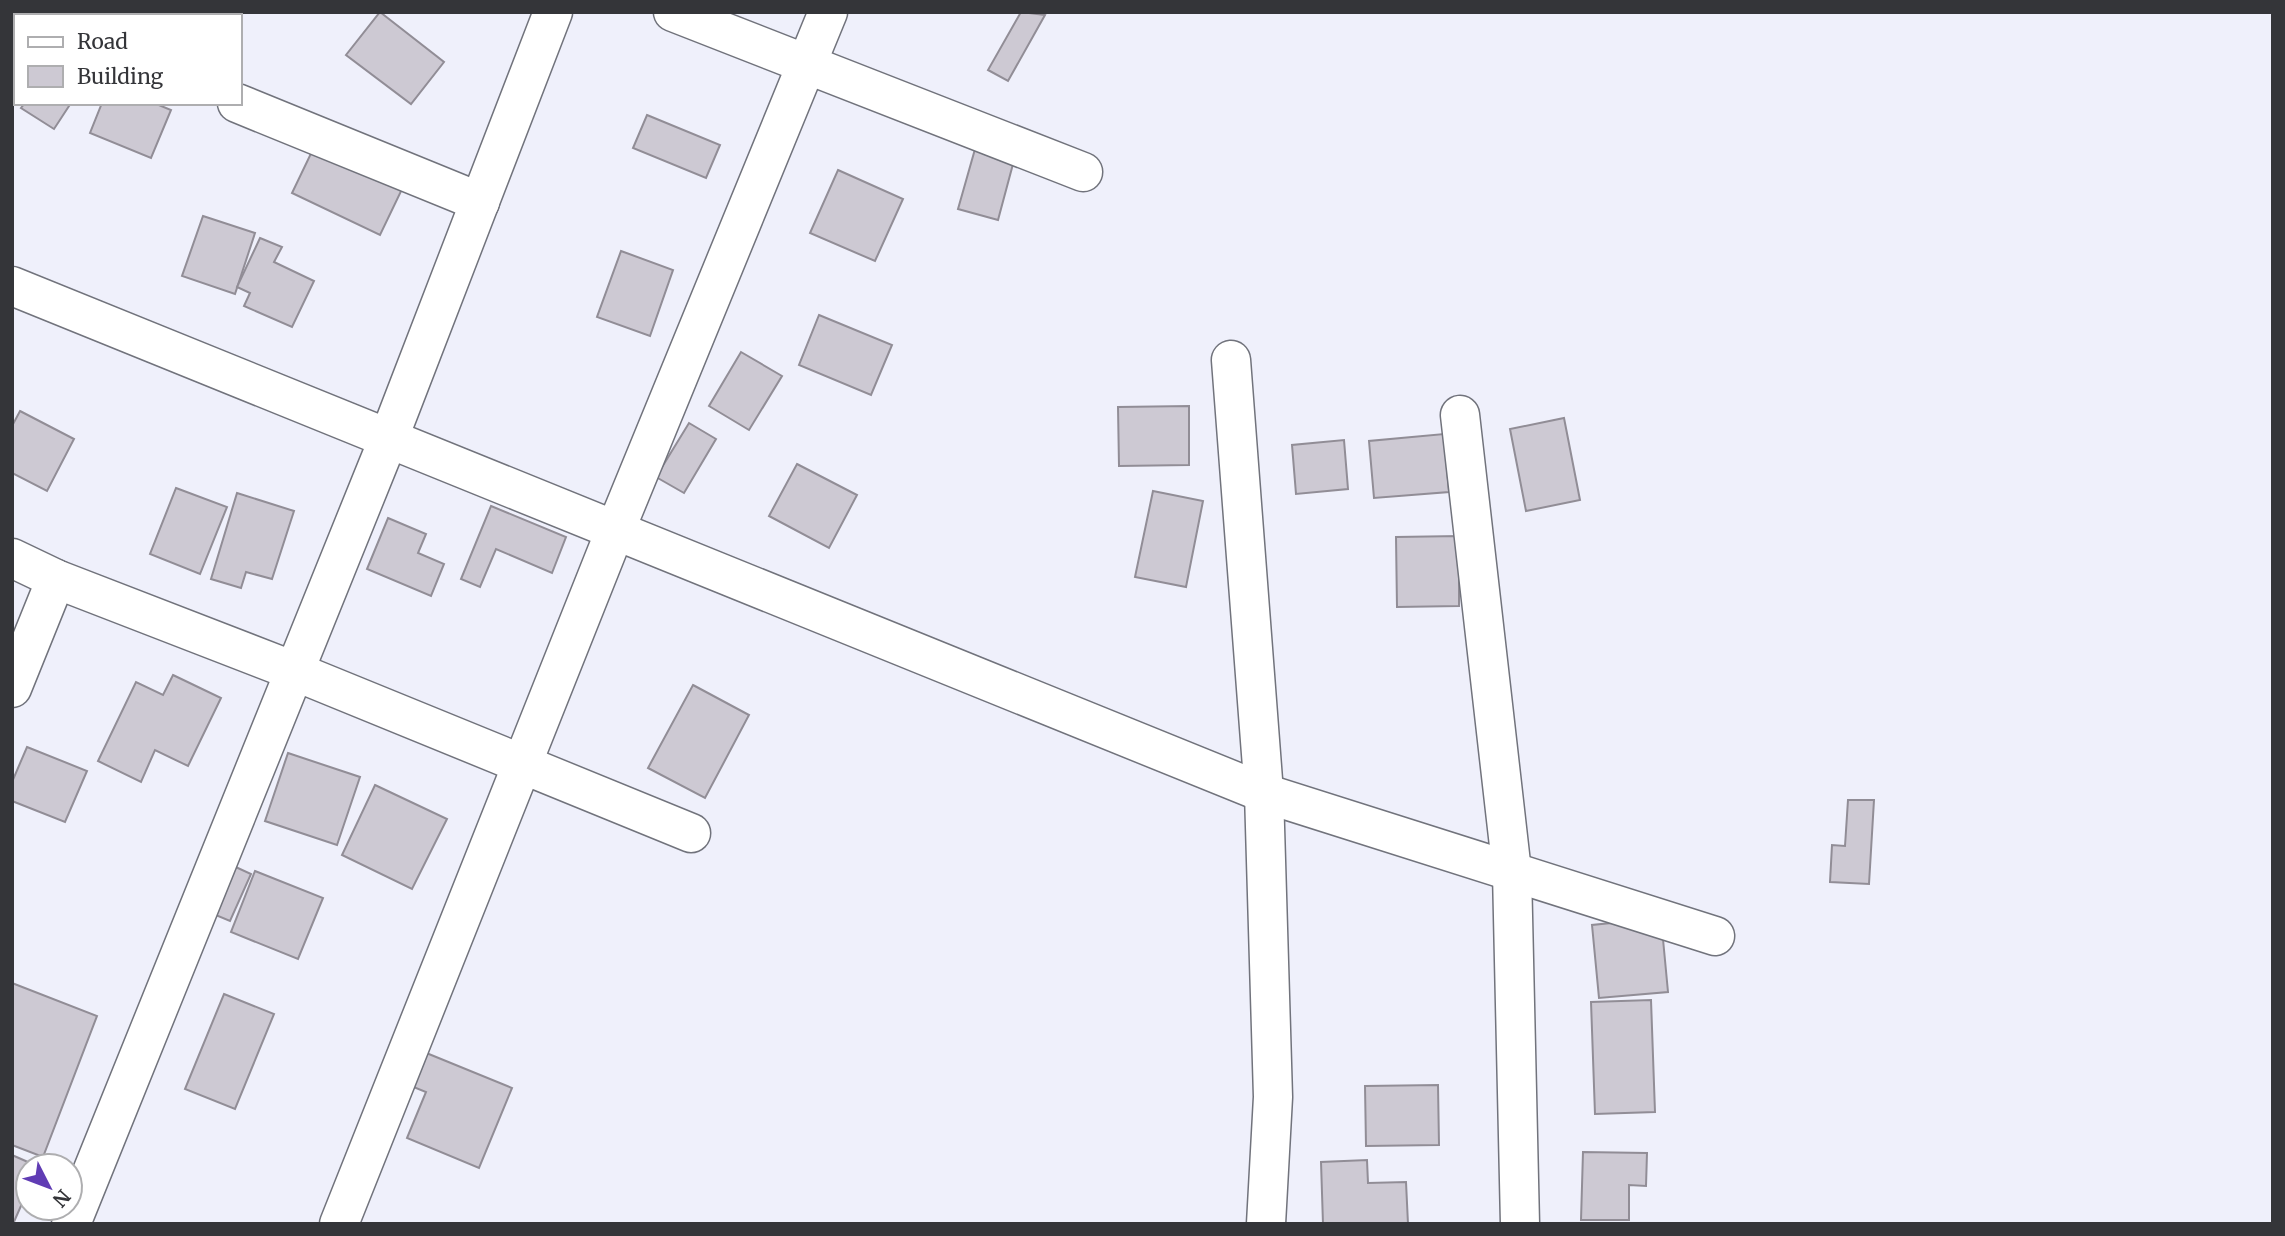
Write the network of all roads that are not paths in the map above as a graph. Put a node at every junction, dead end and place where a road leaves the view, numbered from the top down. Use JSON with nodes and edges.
{"nodes":[{"id":1,"x":553,"y":12,"type":"edge"},
{"id":2,"x":673,"y":12,"type":"edge"},
{"id":3,"x":828,"y":12,"type":"edge"},
{"id":4,"x":808,"y":65,"type":"junction"},
{"id":5,"x":242,"y":105,"type":"edge"},
{"id":6,"x":1083,"y":173,"type":"dead end"},
{"id":7,"x":480,"y":202,"type":"junction"},
{"id":8,"x":12,"y":286,"type":"edge"},
{"id":9,"x":1231,"y":360,"type":"dead end"},
{"id":10,"x":1460,"y":415,"type":"dead end"},
{"id":11,"x":388,"y":440,"type":"junction"},
{"id":12,"x":615,"y":531,"type":"junction"},
{"id":13,"x":12,"y":558,"type":"edge"},
{"id":14,"x":56,"y":579,"type":"junction"},
{"id":15,"x":294,"y":671,"type":"junction"},
{"id":16,"x":12,"y":688,"type":"edge"},
{"id":17,"x":523,"y":765,"type":"junction"},
{"id":18,"x":1264,"y":793,"type":"junction"},
{"id":19,"x":691,"y":834,"type":"dead end"},
{"id":20,"x":1512,"y":872,"type":"junction"},
{"id":21,"x":1715,"y":936,"type":"dead end"},
{"id":22,"x":71,"y":1224,"type":"edge"},
{"id":23,"x":339,"y":1224,"type":"edge"},
{"id":24,"x":1266,"y":1224,"type":"edge"},
{"id":25,"x":1520,"y":1224,"type":"edge"}],
"edges":[{"from":1,"to":7,"type":"street"},
{"from":2,"to":4,"type":"street"},
{"from":3,"to":4,"type":"street"},
{"from":4,"to":6,"type":"street"},
{"from":4,"to":12,"type":"street"},
{"from":5,"to":7,"type":"street"},
{"from":7,"to":11,"type":"street"},
{"from":8,"to":11,"type":"street"},
{"from":9,"to":18,"type":"street"},
{"from":10,"to":20,"type":"street"},
{"from":11,"to":12,"type":"street"},
{"from":11,"to":15,"type":"street"},
{"from":12,"to":17,"type":"street"},
{"from":12,"to":18,"type":"street"},
{"from":13,"to":14,"type":"street"},
{"from":14,"to":15,"type":"street"},
{"from":14,"to":16,"type":"street"},
{"from":15,"to":17,"type":"street"},
{"from":15,"to":22,"type":"street"},
{"from":17,"to":19,"type":"street"},
{"from":17,"to":23,"type":"street"},
{"from":18,"to":20,"type":"street"},
{"from":18,"to":24,"type":"street"},
{"from":20,"to":21,"type":"street"},
{"from":20,"to":25,"type":"street"}]}
